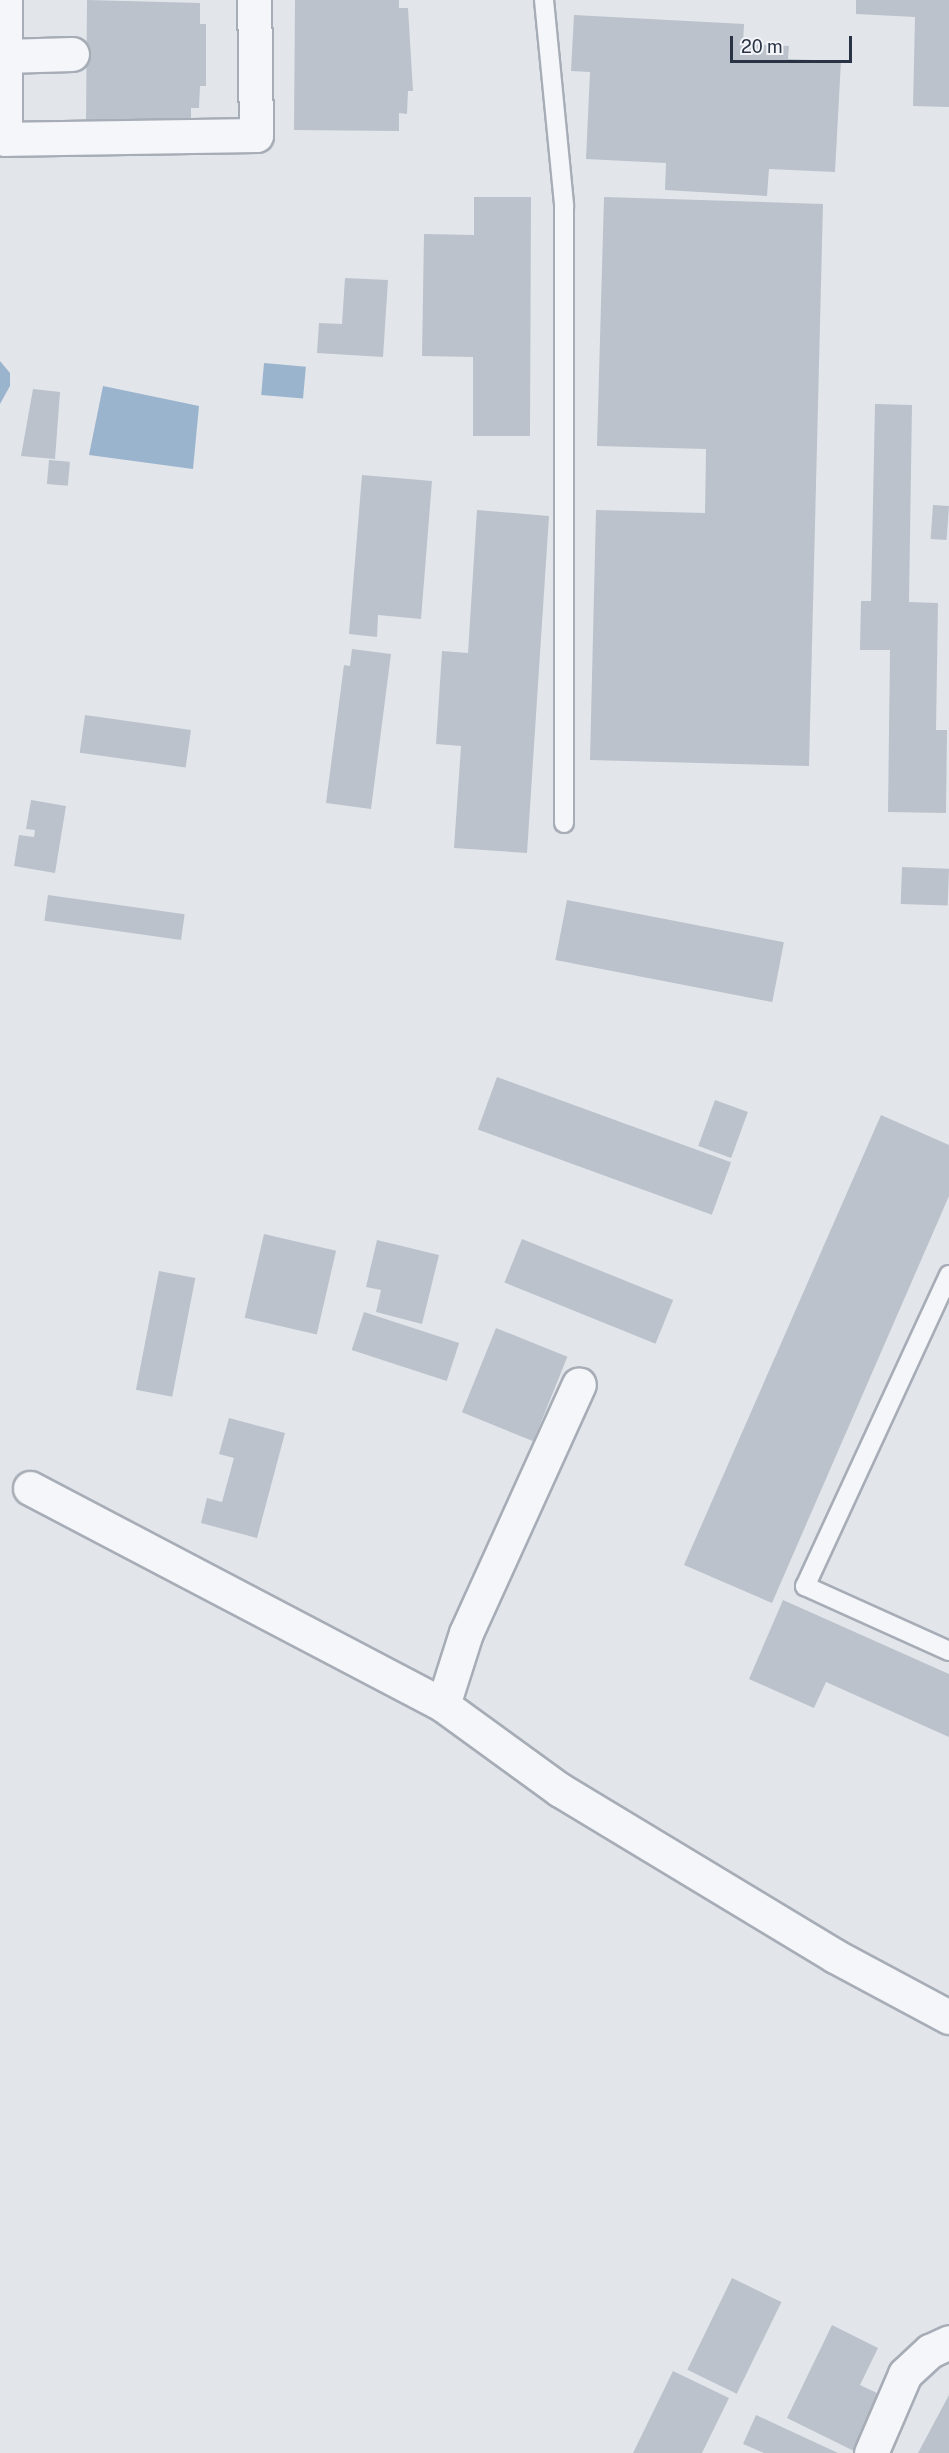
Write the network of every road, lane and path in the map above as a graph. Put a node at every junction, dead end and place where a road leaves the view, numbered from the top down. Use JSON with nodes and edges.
{"nodes":[{"id":1,"x":5,"y":0,"type":"edge"},
{"id":2,"x":254,"y":0,"type":"edge"},
{"id":3,"x":544,"y":0,"type":"edge"},
{"id":4,"x":3,"y":44,"type":"edge"},
{"id":5,"x":72,"y":54,"type":"dead end"},
{"id":6,"x":564,"y":823,"type":"dead end"},
{"id":7,"x":949,"y":1275,"type":"edge"},
{"id":8,"x":579,"y":1384,"type":"dead end"},
{"id":9,"x":30,"y":1488,"type":"dead end"},
{"id":10,"x":949,"y":1651,"type":"edge"},
{"id":11,"x":443,"y":1705,"type":"junction"},
{"id":12,"x":949,"y":2017,"type":"edge"},
{"id":13,"x":949,"y":2342,"type":"edge"},
{"id":14,"x":871,"y":2453,"type":"edge"}],
"edges":[{"from":1,"to":4,"type":"street"},
{"from":2,"to":4,"type":"street"},
{"from":3,"to":6,"type":"lane"},
{"from":4,"to":5,"type":"street"},
{"from":7,"to":10,"type":"lane"},
{"from":8,"to":11,"type":"street"},
{"from":9,"to":11,"type":"street"},
{"from":11,"to":12,"type":"street"},
{"from":13,"to":14,"type":"street"}]}
